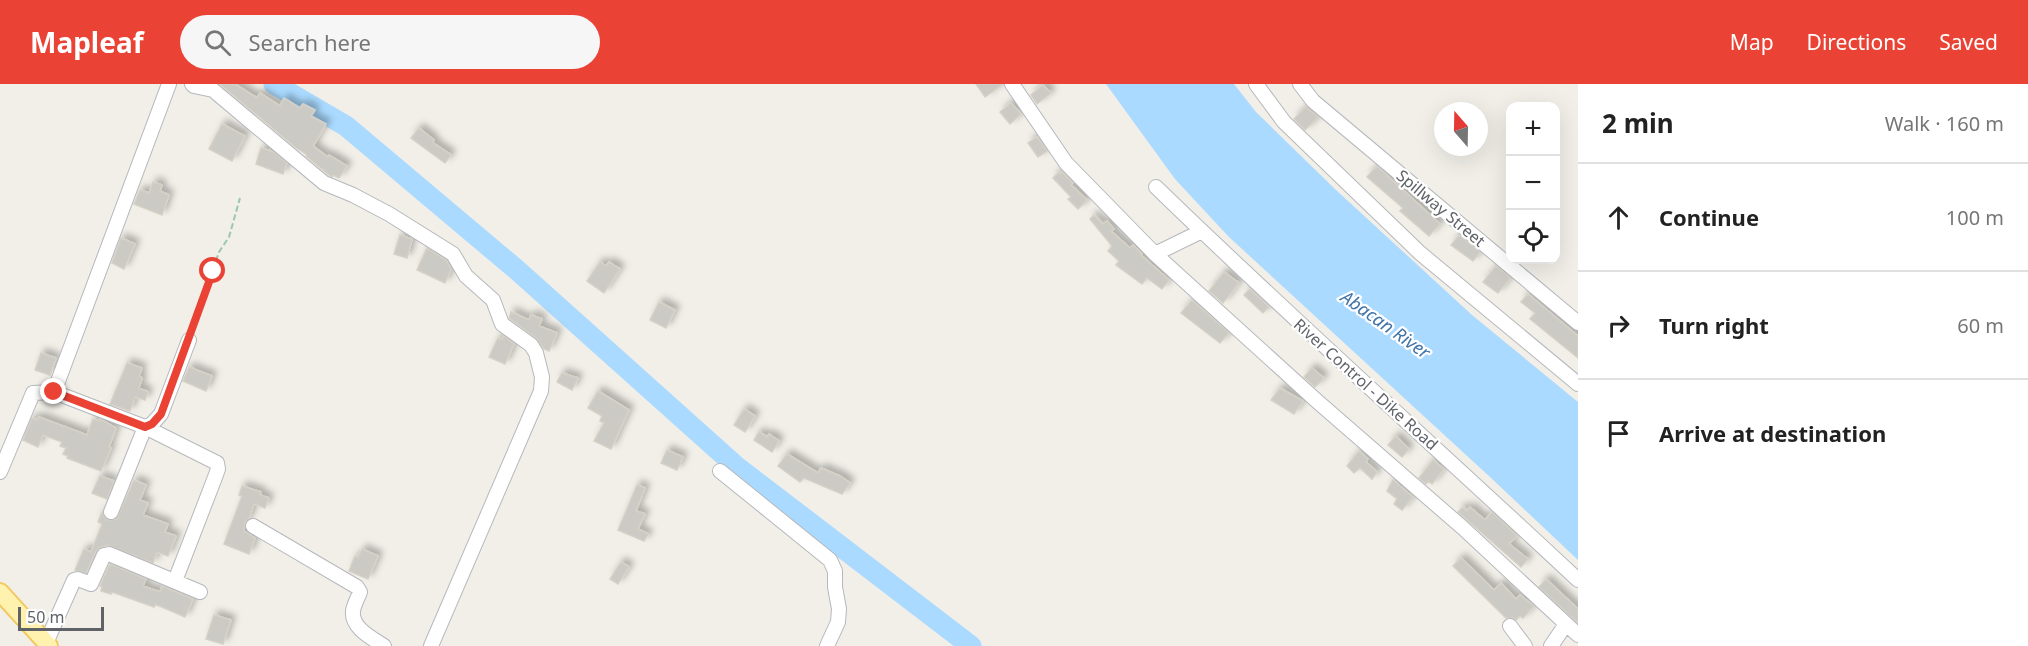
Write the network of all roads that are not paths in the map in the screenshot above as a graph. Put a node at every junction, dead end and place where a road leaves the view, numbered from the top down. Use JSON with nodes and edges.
{"nodes":[{"id":1,"x":170,"y":84,"type":"edge"},
{"id":2,"x":192,"y":84,"type":"edge"},
{"id":3,"x":1012,"y":84,"type":"edge"},
{"id":4,"x":1256,"y":84,"type":"edge"},
{"id":5,"x":1290,"y":84,"type":"edge"},
{"id":6,"x":1303,"y":88,"type":"edge"},
{"id":7,"x":1156,"y":187,"type":"dead end"},
{"id":8,"x":1202,"y":231,"type":"junction"},
{"id":9,"x":1155,"y":254,"type":"junction"},
{"id":10,"x":1578,"y":323,"type":"edge"},
{"id":11,"x":189,"y":340,"type":"road end"},
{"id":12,"x":1578,"y":384,"type":"edge"},
{"id":13,"x":54,"y":392,"type":"junction"},
{"id":14,"x":145,"y":427,"type":"junction"},
{"id":15,"x":720,"y":471,"type":"dead end"},
{"id":16,"x":0,"y":472,"type":"edge"},
{"id":17,"x":111,"y":512,"type":"dead end"},
{"id":18,"x":254,"y":526,"type":"dead end"},
{"id":19,"x":1578,"y":580,"type":"edge"},
{"id":20,"x":175,"y":581,"type":"junction"},
{"id":21,"x":0,"y":592,"type":"edge"},
{"id":22,"x":200,"y":592,"type":"dead end"},
{"id":23,"x":1566,"y":624,"type":"junction"},
{"id":24,"x":1510,"y":626,"type":"dead end"},
{"id":25,"x":1578,"y":635,"type":"edge"},
{"id":26,"x":48,"y":645,"type":"edge"},
{"id":27,"x":384,"y":646,"type":"edge"},
{"id":28,"x":431,"y":646,"type":"edge"},
{"id":29,"x":827,"y":646,"type":"edge"},
{"id":30,"x":1525,"y":646,"type":"edge"},
{"id":31,"x":1551,"y":646,"type":"edge"}],
"edges":[{"from":1,"to":13,"type":"street"},
{"from":2,"to":28,"type":"street"},
{"from":3,"to":9,"type":"street"},
{"from":4,"to":12,"type":"street"},
{"from":5,"to":6,"type":"street","name":"Spillway Street"},
{"from":6,"to":10,"type":"street","name":"Spillway Street"},
{"from":7,"to":8,"type":"street","name":"River Control - Dike Road"},
{"from":8,"to":9,"type":"street"},
{"from":8,"to":19,"type":"street","name":"River Control - Dike Road"},
{"from":9,"to":23,"type":"street"},
{"from":11,"to":14,"type":"street"},
{"from":13,"to":14,"type":"street"},
{"from":13,"to":16,"type":"street"},
{"from":14,"to":17,"type":"street"},
{"from":14,"to":20,"type":"street"},
{"from":15,"to":29,"type":"street"},
{"from":18,"to":27,"type":"street"},
{"from":20,"to":22,"type":"street"},
{"from":20,"to":26,"type":"street"},
{"from":21,"to":26,"type":"main road"},
{"from":23,"to":25,"type":"street"},
{"from":23,"to":31,"type":"street"},
{"from":24,"to":30,"type":"street"}]}
